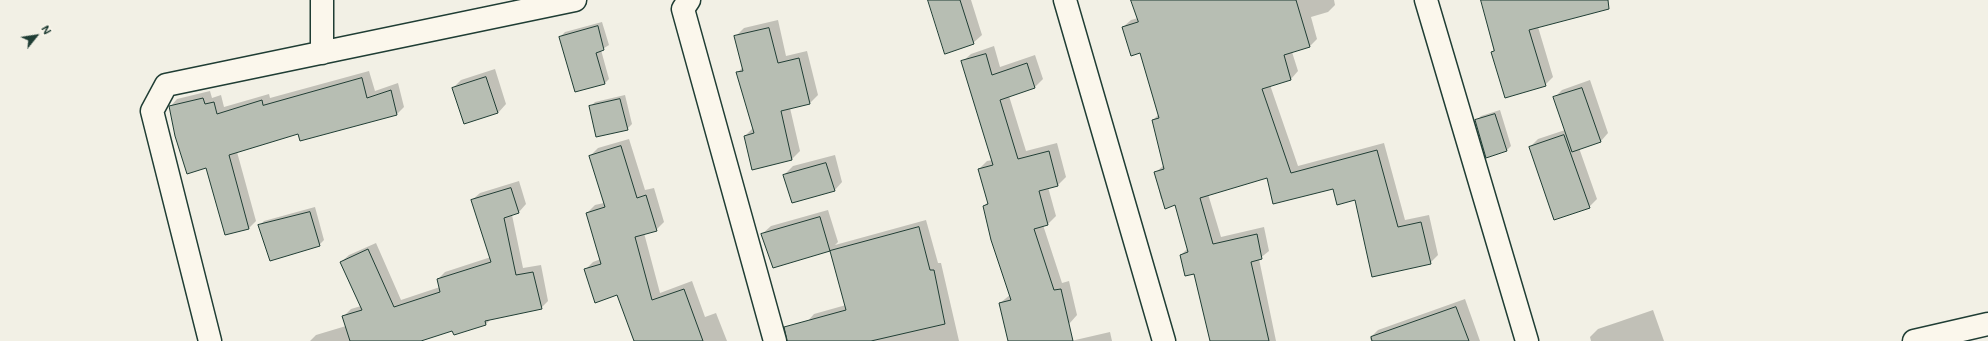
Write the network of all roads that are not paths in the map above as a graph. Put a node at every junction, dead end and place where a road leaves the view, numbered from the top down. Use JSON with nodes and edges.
{"nodes":[{"id":1,"x":322,"y":0,"type":"edge"},
{"id":2,"x":575,"y":0,"type":"edge"},
{"id":3,"x":689,"y":0,"type":"edge"},
{"id":4,"x":1065,"y":0,"type":"edge"},
{"id":5,"x":1426,"y":0,"type":"edge"},
{"id":6,"x":322,"y":53,"type":"junction"},
{"id":7,"x":1988,"y":324,"type":"edge"},
{"id":8,"x":210,"y":341,"type":"edge"},
{"id":9,"x":775,"y":341,"type":"edge"},
{"id":10,"x":1164,"y":341,"type":"edge"},
{"id":11,"x":1527,"y":341,"type":"edge"},
{"id":12,"x":1914,"y":341,"type":"edge"}],
"edges":[{"from":1,"to":6,"type":"street"},
{"from":2,"to":6,"type":"street"},
{"from":3,"to":9,"type":"street"},
{"from":4,"to":10,"type":"street"},
{"from":5,"to":11,"type":"street"},
{"from":6,"to":8,"type":"street"},
{"from":7,"to":12,"type":"street"}]}
